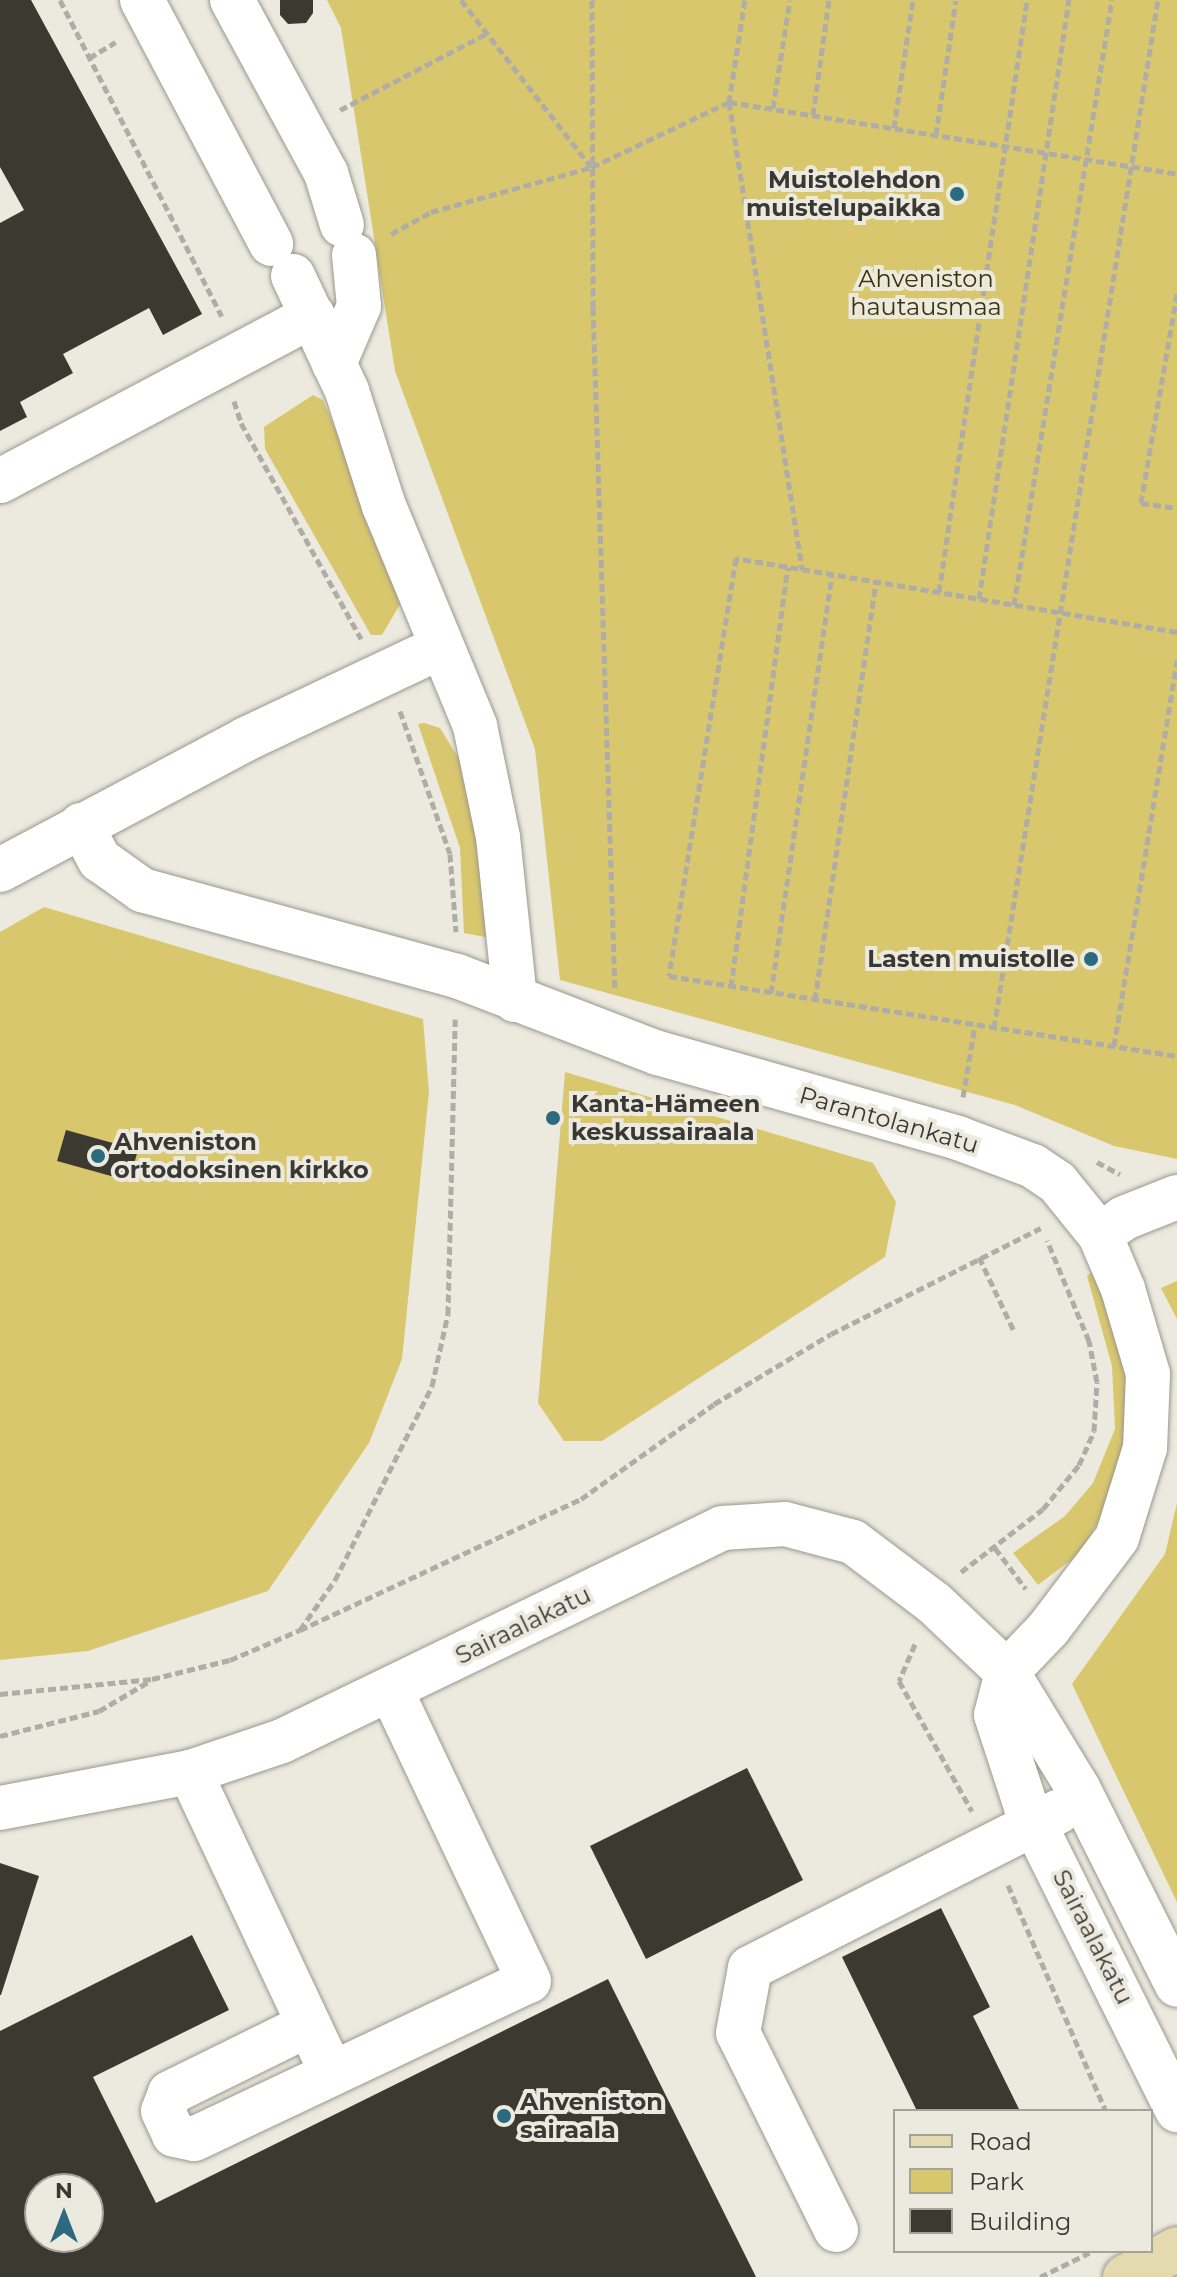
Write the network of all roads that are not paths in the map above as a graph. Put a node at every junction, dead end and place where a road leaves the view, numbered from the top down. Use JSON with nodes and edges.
{"nodes":[{"id":1,"x":142,"y":0,"type":"edge"},
{"id":2,"x":232,"y":0,"type":"edge"},
{"id":3,"x":313,"y":315,"type":"junction"},
{"id":4,"x":334,"y":364,"type":"junction"},
{"id":5,"x":0,"y":481,"type":"edge"},
{"id":6,"x":441,"y":647,"type":"junction"},
{"id":7,"x":81,"y":825,"type":"junction"},
{"id":8,"x":0,"y":870,"type":"edge"},
{"id":9,"x":515,"y":1000,"type":"junction"},
{"id":10,"x":1177,"y":1197,"type":"edge"},
{"id":11,"x":1100,"y":1235,"type":"junction"},
{"id":12,"x":1007,"y":1672,"type":"junction"},
{"id":13,"x":391,"y":1690,"type":"junction"},
{"id":14,"x":190,"y":1772,"type":"junction"},
{"id":15,"x":1083,"y":1798,"type":"junction"},
{"id":16,"x":0,"y":1808,"type":"edge"},
{"id":17,"x":1035,"y":1825,"type":"junction"},
{"id":18,"x":1177,"y":1985,"type":"edge"},
{"id":19,"x":308,"y":2025,"type":"junction"},
{"id":20,"x":332,"y":2074,"type":"junction"},
{"id":21,"x":1177,"y":2110,"type":"edge"},
{"id":22,"x":836,"y":2230,"type":"dead end"},
{"id":23,"x":1177,"y":2249,"type":"edge"},
{"id":24,"x":1125,"y":2277,"type":"edge"}],
"edges":[{"from":1,"to":3,"type":"street"},
{"from":2,"to":4,"type":"street"},
{"from":3,"to":4,"type":"street"},
{"from":3,"to":5,"type":"street"},
{"from":4,"to":6,"type":"street"},
{"from":6,"to":7,"type":"street"},
{"from":6,"to":9,"type":"street"},
{"from":7,"to":8,"type":"street"},
{"from":7,"to":9,"type":"street","name":"Parantolankatu"},
{"from":9,"to":11,"type":"street","name":"Parantolankatu"},
{"from":10,"to":11,"type":"street"},
{"from":11,"to":12,"type":"street","name":"Sairaalakatu"},
{"from":12,"to":13,"type":"street","name":"Sairaalakatu"},
{"from":12,"to":15,"type":"street","name":"Sairaalakatu"},
{"from":12,"to":17,"type":"street","name":"Sairaalakatu"},
{"from":13,"to":14,"type":"street","name":"Sairaalakatu"},
{"from":13,"to":20,"type":"street"},
{"from":14,"to":16,"type":"street","name":"Sairaalakatu"},
{"from":14,"to":19,"type":"street"},
{"from":15,"to":17,"type":"street"},
{"from":15,"to":18,"type":"street","name":"Sairaalakatu"},
{"from":17,"to":21,"type":"street","name":"Sairaalakatu"},
{"from":17,"to":22,"type":"street"},
{"from":19,"to":20,"type":"street"},
{"from":19,"to":20,"type":"street"},
{"from":23,"to":24,"type":"main road"}]}
